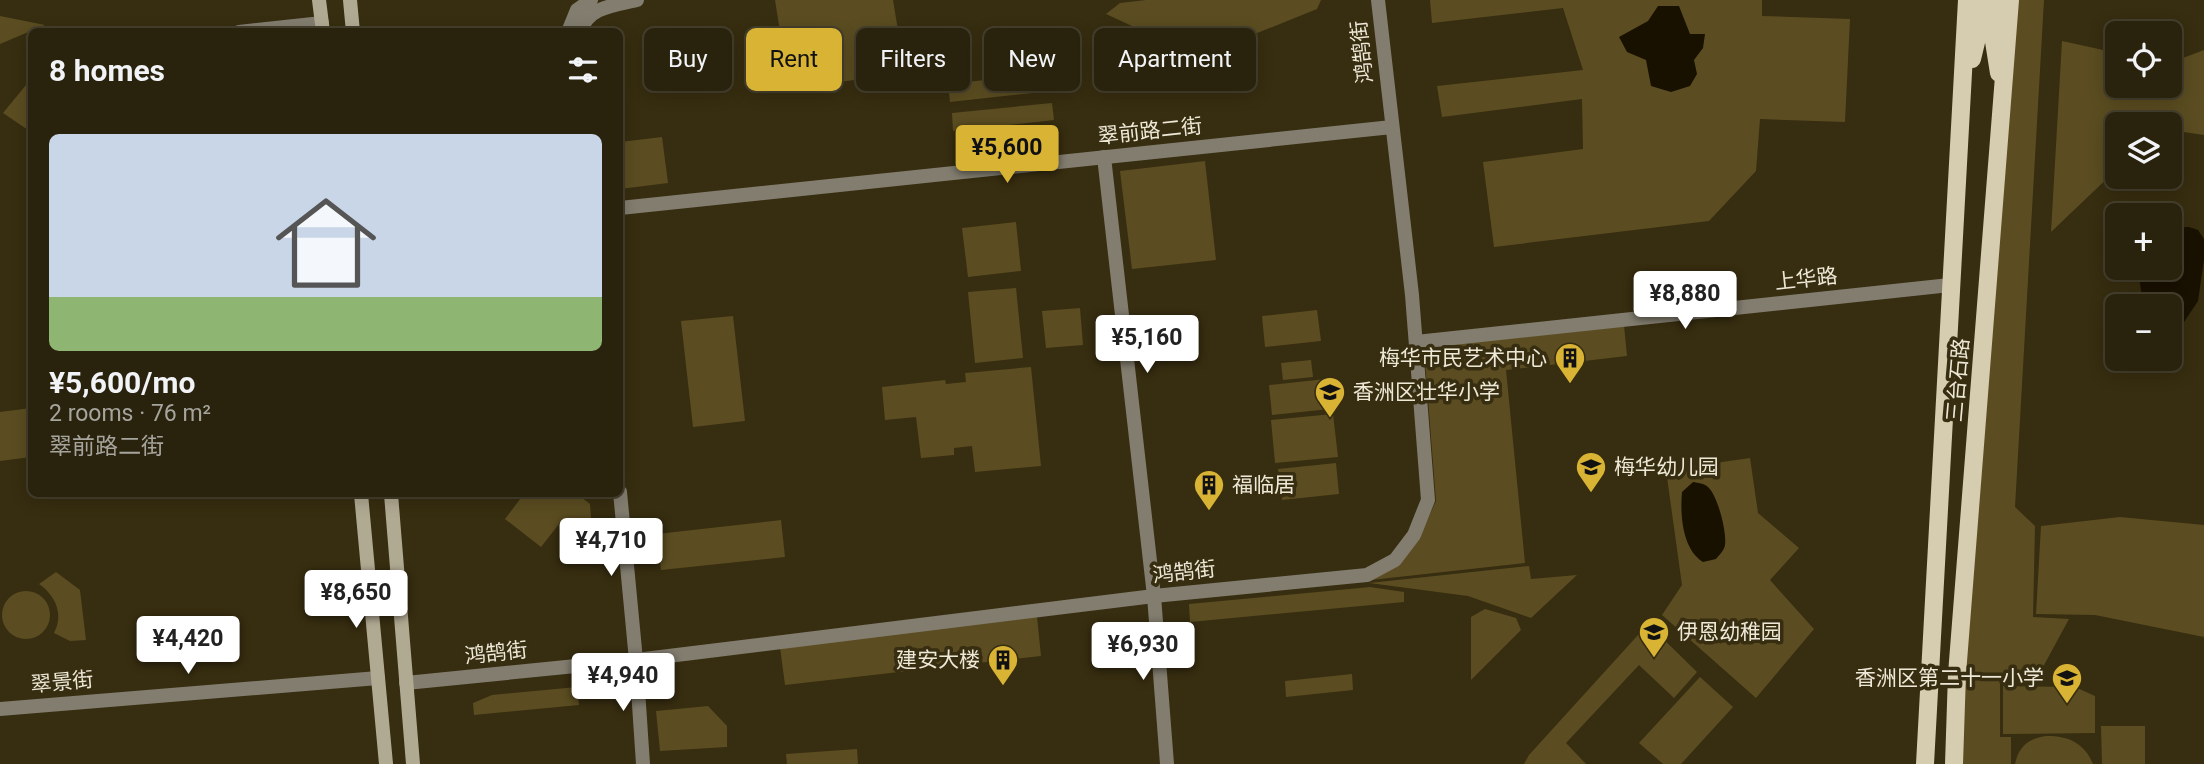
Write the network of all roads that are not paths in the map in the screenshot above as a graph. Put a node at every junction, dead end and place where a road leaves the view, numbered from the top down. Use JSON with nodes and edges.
{"nodes":[{"id":1,"x":319,"y":0,"type":"edge"},
{"id":2,"x":350,"y":0,"type":"edge"},
{"id":3,"x":591,"y":0,"type":"edge"},
{"id":4,"x":637,"y":0,"type":"edge"},
{"id":5,"x":1378,"y":0,"type":"edge"},
{"id":6,"x":1967,"y":0,"type":"edge"},
{"id":7,"x":1980,"y":0,"type":"edge"},
{"id":8,"x":1995,"y":0,"type":"edge"},
{"id":9,"x":2010,"y":0,"type":"edge"},
{"id":10,"x":323,"y":27,"type":"edge"},
{"id":11,"x":353,"y":28,"type":"edge"},
{"id":12,"x":569,"y":28,"type":"edge"},
{"id":13,"x":582,"y":28,"type":"edge"},
{"id":14,"x":1985,"y":35,"type":"junction"},
{"id":15,"x":1961,"y":102,"type":"junction"},
{"id":16,"x":2003,"y":104,"type":"junction"},
{"id":17,"x":1392,"y":127,"type":"junction"},
{"id":18,"x":1104,"y":157,"type":"junction"},
{"id":19,"x":623,"y":208,"type":"edge"},
{"id":20,"x":1950,"y":285,"type":"junction"},
{"id":21,"x":1416,"y":342,"type":"junction"},
{"id":22,"x":361,"y":497,"type":"edge"},
{"id":23,"x":391,"y":497,"type":"edge"},
{"id":24,"x":620,"y":497,"type":"edge"},
{"id":25,"x":1154,"y":596,"type":"junction"},
{"id":26,"x":636,"y":660,"type":"junction"},
{"id":27,"x":378,"y":678,"type":"junction"},
{"id":28,"x":406,"y":683,"type":"junction"},
{"id":29,"x":0,"y":709,"type":"edge"},
{"id":30,"x":1924,"y":761,"type":"edge"},
{"id":31,"x":386,"y":764,"type":"edge"},
{"id":32,"x":413,"y":764,"type":"edge"},
{"id":33,"x":643,"y":764,"type":"edge"},
{"id":34,"x":1167,"y":764,"type":"edge"},
{"id":35,"x":1954,"y":764,"type":"edge"}],
"edges":[{"from":1,"to":10,"type":"main road"},
{"from":2,"to":11,"type":"main road"},
{"from":3,"to":12,"type":"street"},
{"from":4,"to":13,"type":"street"},
{"from":5,"to":17,"type":"street","name":"鸿鹄街"},
{"from":6,"to":15,"type":"main road","name":"三台石路"},
{"from":7,"to":14,"type":"main road"},
{"from":8,"to":14,"type":"main road"},
{"from":9,"to":16,"type":"main road","name":"三台石路"},
{"from":14,"to":15,"type":"main road"},
{"from":14,"to":16,"type":"main road"},
{"from":15,"to":20,"type":"main road","name":"三台石路"},
{"from":16,"to":35,"type":"main road","name":"三台石路"},
{"from":17,"to":18,"type":"street","name":"翠前路二街"},
{"from":17,"to":21,"type":"street","name":"鸿鹄街"},
{"from":18,"to":19,"type":"street","name":"翠前路二街"},
{"from":18,"to":25,"type":"street"},
{"from":20,"to":21,"type":"street","name":"上华路"},
{"from":20,"to":30,"type":"main road","name":"三台石路"},
{"from":21,"to":25,"type":"street","name":"鸿鹄街"},
{"from":22,"to":27,"type":"main road"},
{"from":23,"to":28,"type":"main road"},
{"from":24,"to":26,"type":"street"},
{"from":25,"to":26,"type":"street","name":"鸿鹄街"},
{"from":25,"to":34,"type":"street"},
{"from":26,"to":28,"type":"street","name":"鸿鹄街"},
{"from":26,"to":33,"type":"street"},
{"from":27,"to":29,"type":"street","name":"翠景街"},
{"from":27,"to":31,"type":"main road"},
{"from":28,"to":32,"type":"main road"}]}
